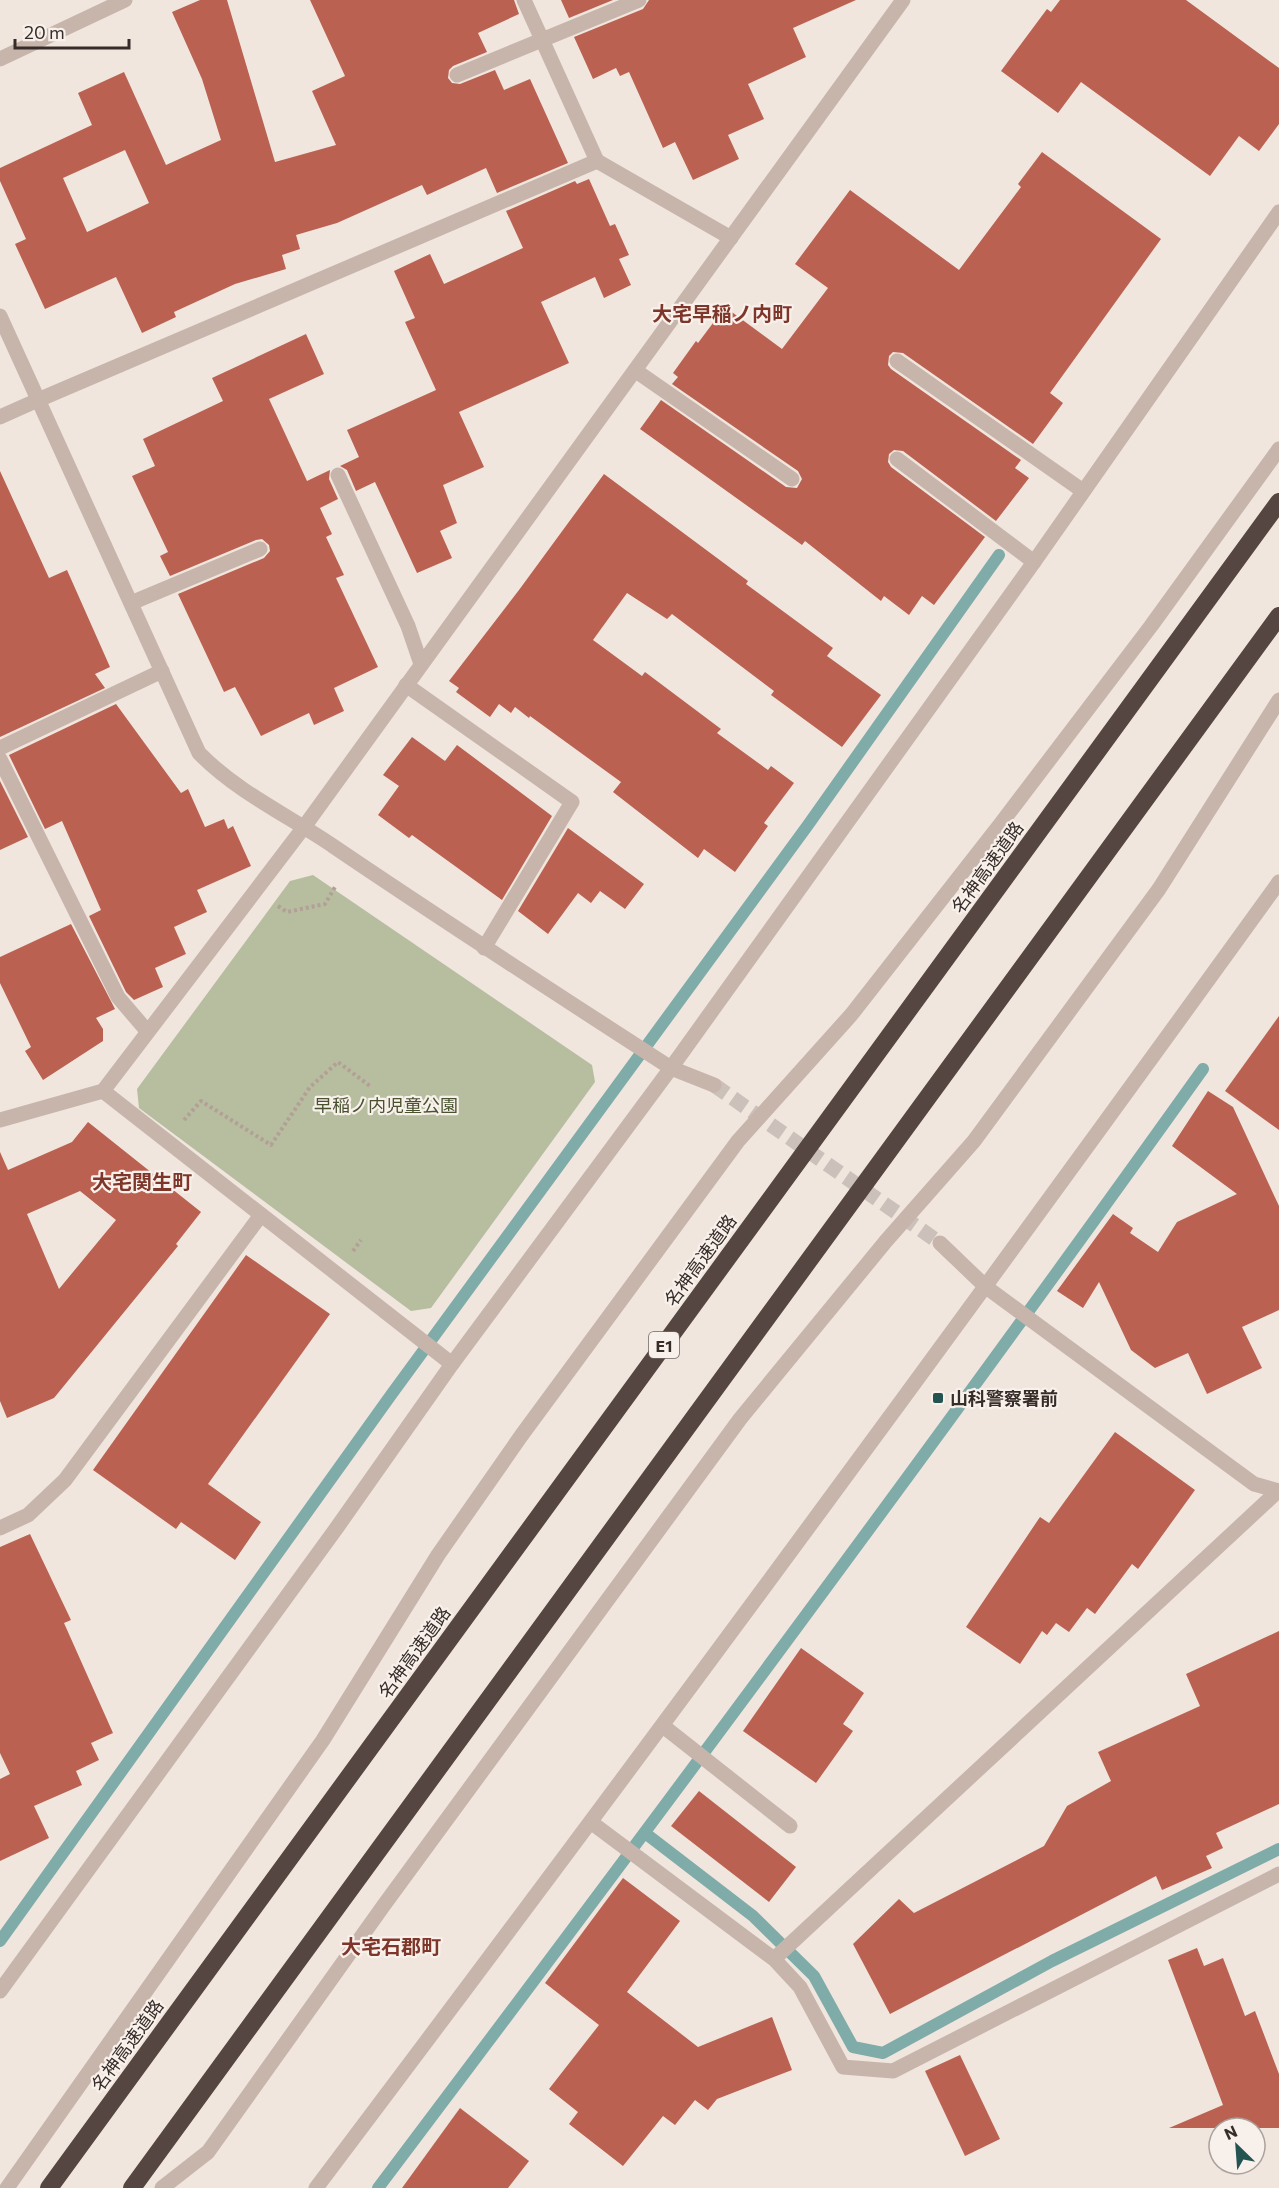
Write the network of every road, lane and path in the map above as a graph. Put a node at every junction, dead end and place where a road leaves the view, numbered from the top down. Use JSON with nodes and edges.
{"nodes":[{"id":1,"x":125,"y":0,"type":"edge"},
{"id":2,"x":524,"y":0,"type":"edge"},
{"id":3,"x":639,"y":0,"type":"edge"},
{"id":4,"x":903,"y":0,"type":"edge"},
{"id":5,"x":542,"y":40,"type":"junction"},
{"id":6,"x":0,"y":58,"type":"edge"},
{"id":7,"x":457,"y":75,"type":"dead end"},
{"id":8,"x":597,"y":161,"type":"junction"},
{"id":9,"x":1279,"y":212,"type":"edge"},
{"id":10,"x":731,"y":238,"type":"junction"},
{"id":11,"x":0,"y":316,"type":"edge"},
{"id":12,"x":897,"y":361,"type":"dead end"},
{"id":13,"x":636,"y":371,"type":"junction"},
{"id":14,"x":38,"y":400,"type":"junction"},
{"id":15,"x":0,"y":417,"type":"edge"},
{"id":16,"x":1279,"y":449,"type":"edge"},
{"id":17,"x":897,"y":459,"type":"dead end"},
{"id":18,"x":339,"y":475,"type":"dead end"},
{"id":19,"x":792,"y":479,"type":"dead end"},
{"id":20,"x":1083,"y":491,"type":"junction"},
{"id":21,"x":1279,"y":502,"type":"edge"},
{"id":22,"x":260,"y":549,"type":"dead end"},
{"id":23,"x":1034,"y":562,"type":"junction"},
{"id":24,"x":131,"y":603,"type":"junction"},
{"id":25,"x":1279,"y":616,"type":"edge"},
{"id":26,"x":421,"y":664,"type":"junction"},
{"id":27,"x":162,"y":671,"type":"junction"},
{"id":28,"x":406,"y":685,"type":"junction"},
{"id":29,"x":1279,"y":700,"type":"edge"},
{"id":30,"x":0,"y":748,"type":"edge"},
{"id":31,"x":0,"y":759,"type":"edge"},
{"id":32,"x":304,"y":827,"type":"junction"},
{"id":33,"x":1279,"y":882,"type":"edge"},
{"id":34,"x":335,"y":887,"type":"dead end"},
{"id":35,"x":287,"y":912,"type":"dead end"},
{"id":36,"x":484,"y":948,"type":"junction"},
{"id":37,"x":147,"y":1031,"type":"junction"},
{"id":38,"x":671,"y":1068,"type":"junction"},
{"id":39,"x":714,"y":1085,"type":"tunnel mouth"},
{"id":40,"x":370,"y":1086,"type":"dead end"},
{"id":41,"x":103,"y":1091,"type":"junction"},
{"id":42,"x":185,"y":1118,"type":"dead end"},
{"id":43,"x":0,"y":1120,"type":"edge"},
{"id":44,"x":261,"y":1215,"type":"junction"},
{"id":45,"x":940,"y":1243,"type":"tunnel mouth"},
{"id":46,"x":986,"y":1287,"type":"junction"},
{"id":47,"x":452,"y":1364,"type":"junction"},
{"id":48,"x":1279,"y":1491,"type":"edge"},
{"id":49,"x":0,"y":1528,"type":"edge"},
{"id":50,"x":663,"y":1726,"type":"junction"},
{"id":51,"x":592,"y":1822,"type":"junction"},
{"id":52,"x":790,"y":1826,"type":"dead end"},
{"id":53,"x":1279,"y":1874,"type":"edge"},
{"id":54,"x":774,"y":1959,"type":"junction"},
{"id":55,"x":1,"y":1986,"type":"edge"},
{"id":56,"x":7,"y":2188,"type":"edge"},
{"id":57,"x":49,"y":2188,"type":"edge"},
{"id":58,"x":132,"y":2188,"type":"edge"},
{"id":59,"x":162,"y":2188,"type":"edge"},
{"id":60,"x":316,"y":2188,"type":"edge"}],
"edges":[{"from":1,"to":6,"type":"street"},
{"from":2,"to":5,"type":"street"},
{"from":3,"to":5,"type":"street"},
{"from":4,"to":10,"type":"street"},
{"from":5,"to":7,"type":"street"},
{"from":5,"to":8,"type":"street"},
{"from":8,"to":10,"type":"street"},
{"from":8,"to":14,"type":"street"},
{"from":9,"to":20,"type":"street"},
{"from":10,"to":13,"type":"street"},
{"from":11,"to":14,"type":"street"},
{"from":12,"to":20,"type":"street"},
{"from":13,"to":19,"type":"street"},
{"from":13,"to":26,"type":"street"},
{"from":14,"to":15,"type":"street"},
{"from":14,"to":24,"type":"street"},
{"from":16,"to":56,"type":"street"},
{"from":17,"to":23,"type":"street"},
{"from":18,"to":26,"type":"street"},
{"from":20,"to":23,"type":"street"},
{"from":21,"to":57,"type":"highway","name":"名神高速道路","number":"E1"},
{"from":22,"to":24,"type":"street"},
{"from":23,"to":38,"type":"street"},
{"from":24,"to":27,"type":"street"},
{"from":25,"to":58,"type":"highway"},
{"from":26,"to":28,"type":"street"},
{"from":27,"to":30,"type":"street"},
{"from":27,"to":32,"type":"street"},
{"from":28,"to":32,"type":"street"},
{"from":28,"to":36,"type":"street"},
{"from":29,"to":59,"type":"street"},
{"from":31,"to":37,"type":"street"},
{"from":32,"to":36,"type":"street"},
{"from":32,"to":37,"type":"street"},
{"from":33,"to":46,"type":"street"},
{"from":34,"to":35,"type":"path"},
{"from":36,"to":38,"type":"street"},
{"from":37,"to":41,"type":"street"},
{"from":38,"to":39,"type":"street"},
{"from":38,"to":47,"type":"street"},
{"from":40,"to":42,"type":"path"},
{"from":41,"to":43,"type":"street"},
{"from":41,"to":44,"type":"street"},
{"from":44,"to":47,"type":"street"},
{"from":44,"to":49,"type":"street"},
{"from":45,"to":46,"type":"street"},
{"from":46,"to":48,"type":"street"},
{"from":46,"to":50,"type":"street"},
{"from":47,"to":55,"type":"street"},
{"from":48,"to":54,"type":"street"},
{"from":50,"to":51,"type":"street"},
{"from":50,"to":52,"type":"street"},
{"from":51,"to":54,"type":"street"},
{"from":51,"to":60,"type":"street"},
{"from":53,"to":54,"type":"street"}]}
